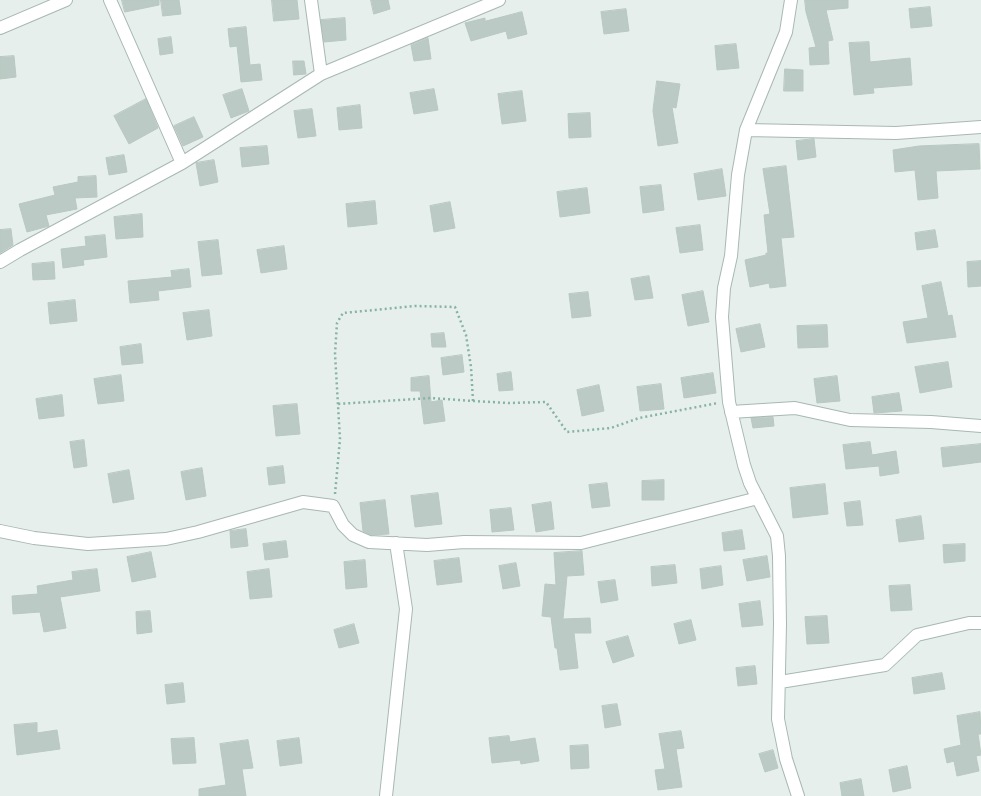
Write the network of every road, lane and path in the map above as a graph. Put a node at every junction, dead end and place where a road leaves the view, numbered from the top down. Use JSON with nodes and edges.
{"nodes":[{"id":1,"x":66,"y":0,"type":"edge"},
{"id":2,"x":110,"y":0,"type":"edge"},
{"id":3,"x":311,"y":0,"type":"edge"},
{"id":4,"x":499,"y":0,"type":"edge"},
{"id":5,"x":791,"y":0,"type":"edge"},
{"id":6,"x":0,"y":28,"type":"edge"},
{"id":7,"x":321,"y":74,"type":"junction"},
{"id":8,"x":981,"y":127,"type":"edge"},
{"id":9,"x":746,"y":130,"type":"junction"},
{"id":10,"x":182,"y":163,"type":"junction"},
{"id":11,"x":0,"y":262,"type":"edge"},
{"id":12,"x":473,"y":401,"type":"junction"},
{"id":13,"x":338,"y":404,"type":"junction"},
{"id":14,"x":730,"y":407,"type":"junction"},
{"id":15,"x":981,"y":426,"type":"edge"},
{"id":16,"x":758,"y":498,"type":"junction"},
{"id":17,"x":333,"y":506,"type":"junction"},
{"id":18,"x":0,"y":531,"type":"edge"},
{"id":19,"x":396,"y":543,"type":"junction"},
{"id":20,"x":981,"y":623,"type":"edge"},
{"id":21,"x":780,"y":682,"type":"junction"},
{"id":22,"x":386,"y":796,"type":"edge"},
{"id":23,"x":798,"y":796,"type":"edge"}],
"edges":[{"from":1,"to":6,"type":"street"},
{"from":2,"to":10,"type":"street"},
{"from":3,"to":7,"type":"street"},
{"from":4,"to":7,"type":"street"},
{"from":5,"to":9,"type":"street"},
{"from":7,"to":10,"type":"street"},
{"from":8,"to":9,"type":"street"},
{"from":9,"to":14,"type":"street"},
{"from":10,"to":11,"type":"street"},
{"from":12,"to":13,"type":"path"},
{"from":12,"to":13,"type":"path"},
{"from":12,"to":14,"type":"path"},
{"from":13,"to":17,"type":"path"},
{"from":14,"to":15,"type":"street"},
{"from":14,"to":16,"type":"street"},
{"from":16,"to":19,"type":"street"},
{"from":16,"to":21,"type":"street"},
{"from":17,"to":18,"type":"street"},
{"from":17,"to":19,"type":"street"},
{"from":19,"to":22,"type":"street"},
{"from":20,"to":21,"type":"street"},
{"from":21,"to":23,"type":"street"}]}
